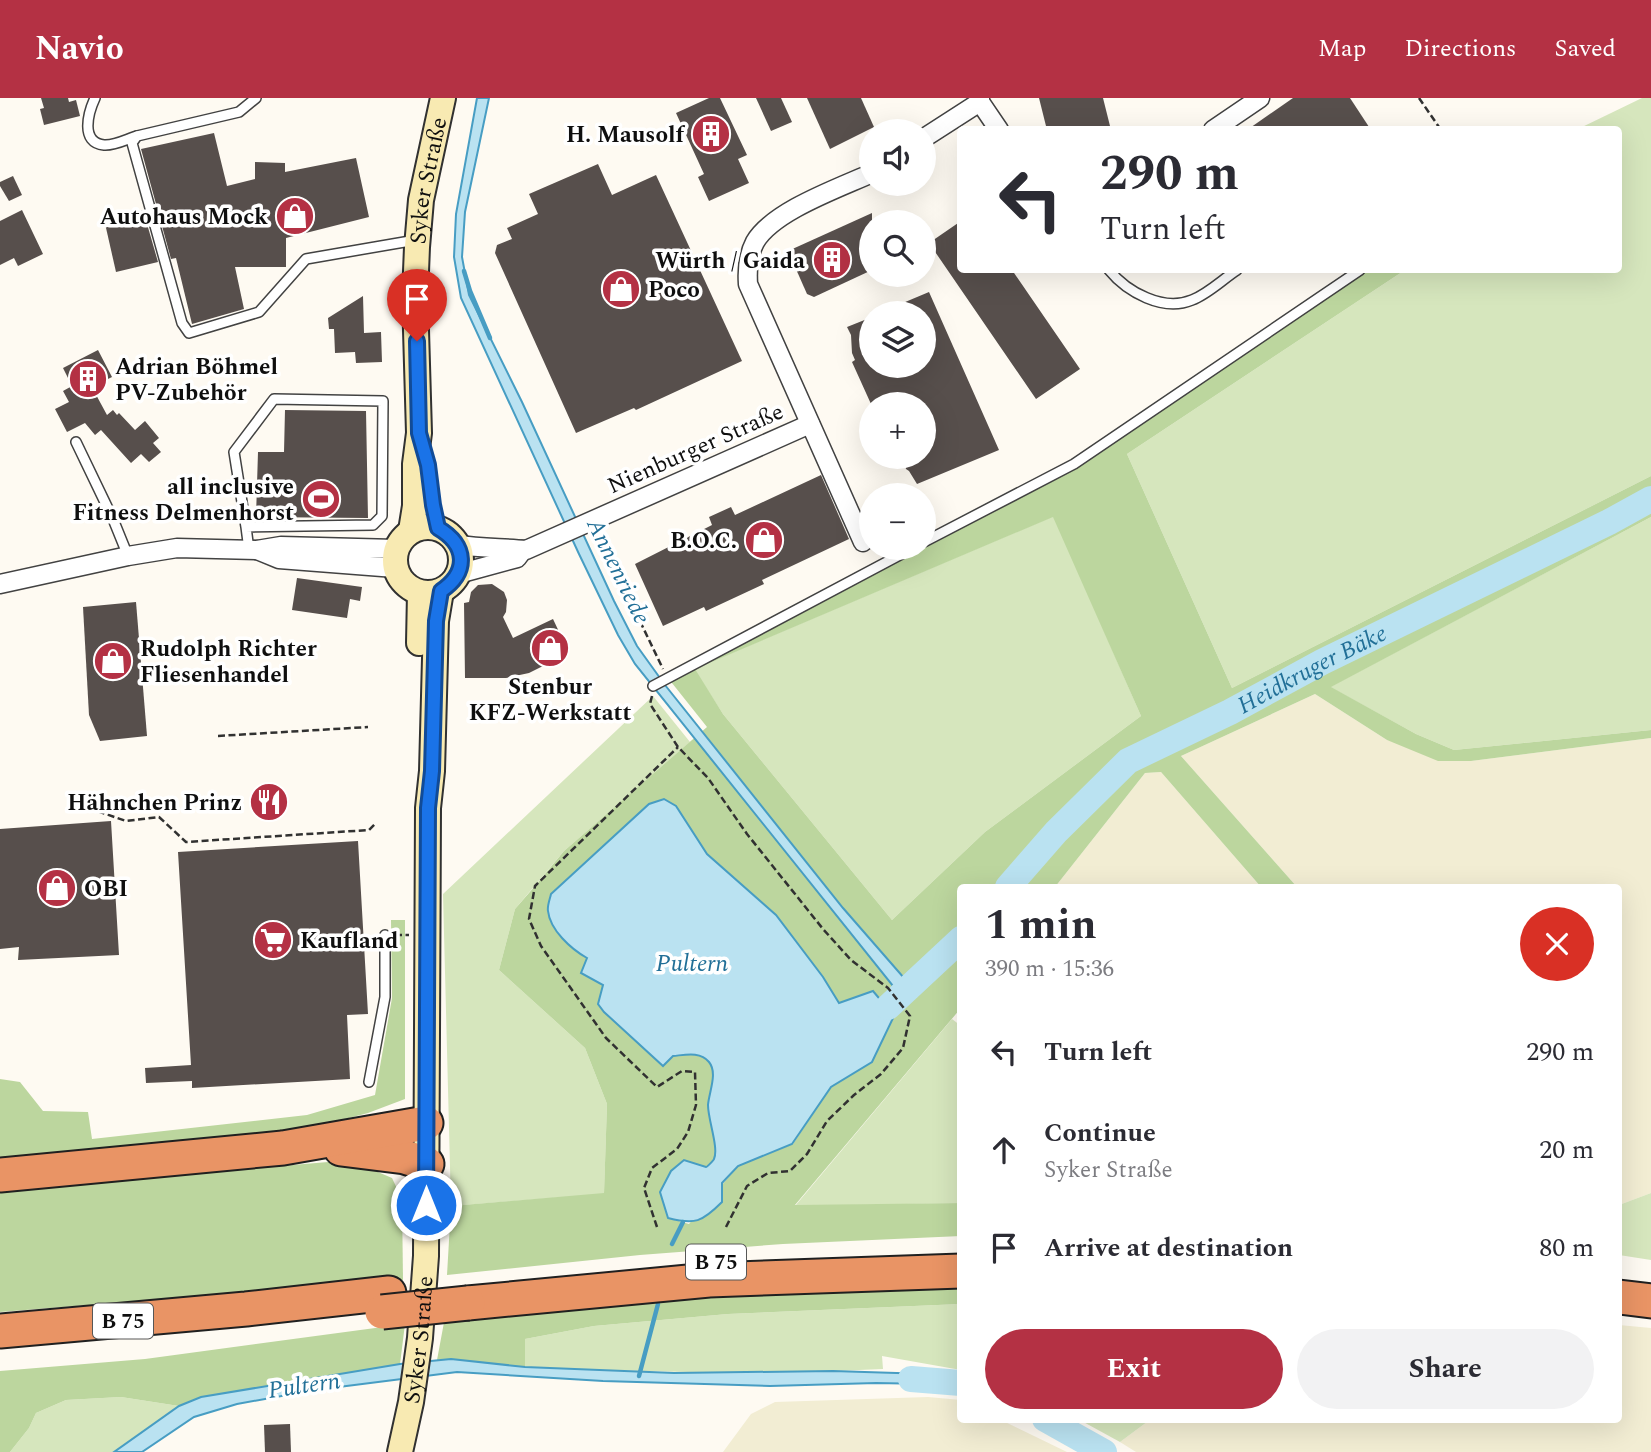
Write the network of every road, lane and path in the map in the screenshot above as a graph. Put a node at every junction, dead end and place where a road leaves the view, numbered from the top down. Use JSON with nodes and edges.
{"nodes":[{"id":1,"x":95,"y":98,"type":"edge"},
{"id":2,"x":256,"y":98,"type":"edge"},
{"id":3,"x":443,"y":98,"type":"edge"},
{"id":4,"x":1260,"y":98,"type":"edge"},
{"id":5,"x":1419,"y":98,"type":"edge"},
{"id":6,"x":980,"y":100,"type":"edge"},
{"id":7,"x":996,"y":126,"type":"edge"},
{"id":8,"x":1219,"y":126,"type":"edge"},
{"id":9,"x":1438,"y":126,"type":"edge"},
{"id":10,"x":936,"y":130,"type":"edge"},
{"id":11,"x":138,"y":136,"type":"junction"},
{"id":12,"x":859,"y":180,"type":"edge"},
{"id":13,"x":418,"y":239,"type":"junction"},
{"id":14,"x":1112,"y":273,"type":"edge"},
{"id":15,"x":1233,"y":273,"type":"edge"},
{"id":16,"x":1356,"y":273,"type":"edge"},
{"id":17,"x":810,"y":424,"type":"junction"},
{"id":18,"x":419,"y":433,"type":"junction"},
{"id":19,"x":76,"y":442,"type":"dead end"},
{"id":20,"x":587,"y":523,"type":"junction"},
{"id":21,"x":246,"y":527,"type":"junction"},
{"id":22,"x":438,"y":528,"type":"junction"},
{"id":23,"x":859,"y":533,"type":"edge"},
{"id":24,"x":936,"y":536,"type":"edge"},
{"id":25,"x":458,"y":545,"type":"junction"},
{"id":26,"x":401,"y":549,"type":"junction"},
{"id":27,"x":253,"y":550,"type":"junction"},
{"id":28,"x":523,"y":550,"type":"junction"},
{"id":29,"x":128,"y":556,"type":"junction"},
{"id":30,"x":890,"y":560,"type":"edge"},
{"id":31,"x":458,"y":574,"type":"junction"},
{"id":32,"x":0,"y":584,"type":"edge"},
{"id":33,"x":430,"y":592,"type":"junction"},
{"id":34,"x":666,"y":678,"type":"junction"},
{"id":35,"x":653,"y":686,"type":"joint"},
{"id":36,"x":368,"y":727,"type":"dead end"},
{"id":37,"x":218,"y":736,"type":"dead end"},
{"id":38,"x":678,"y":747,"type":"junction"},
{"id":39,"x":68,"y":801,"type":"dead end"},
{"id":40,"x":375,"y":824,"type":"dead end"},
{"id":41,"x":385,"y":935,"type":"joint"},
{"id":42,"x":427,"y":936,"type":"junction"},
{"id":43,"x":369,"y":1082,"type":"dead end"},
{"id":44,"x":426,"y":1123,"type":"junction"},
{"id":45,"x":307,"y":1144,"type":"junction"},
{"id":46,"x":427,"y":1164,"type":"junction"},
{"id":47,"x":0,"y":1175,"type":"edge"},
{"id":48,"x":657,"y":1227,"type":"dead end"},
{"id":49,"x":726,"y":1227,"type":"dead end"},
{"id":50,"x":957,"y":1248,"type":"edge"},
{"id":51,"x":957,"y":1271,"type":"edge"},
{"id":52,"x":1622,"y":1279,"type":"edge"},
{"id":53,"x":1651,"y":1282,"type":"edge"},
{"id":54,"x":470,"y":1294,"type":"junction"},
{"id":55,"x":1622,"y":1297,"type":"edge"},
{"id":56,"x":1651,"y":1301,"type":"edge"},
{"id":57,"x":386,"y":1302,"type":"junction"},
{"id":58,"x":0,"y":1331,"type":"edge"},
{"id":59,"x":0,"y":1349,"type":"edge"},
{"id":60,"x":400,"y":1452,"type":"edge"}],
"edges":[{"from":1,"to":11,"type":"lane"},
{"from":2,"to":11,"type":"lane"},
{"from":3,"to":13,"type":"main road","name":"Syker Straße"},
{"from":4,"to":8,"type":"street"},
{"from":5,"to":9,"type":"path"},
{"from":6,"to":7,"type":"street"},
{"from":6,"to":10,"type":"street"},
{"from":11,"to":13,"type":"lane"},
{"from":12,"to":17,"type":"street","name":"Nienburger Straße"},
{"from":13,"to":18,"type":"main road","name":"Syker Straße"},
{"from":14,"to":15,"type":"lane"},
{"from":16,"to":24,"type":"lane"},
{"from":17,"to":20,"type":"street","name":"Nienburger Straße"},
{"from":17,"to":23,"type":"street","name":"Nienburger Straße"},
{"from":18,"to":22,"type":"main road","name":"Syker Straße"},
{"from":18,"to":26,"type":"main road","name":"Syker Straße"},
{"from":19,"to":29,"type":"lane"},
{"from":20,"to":28,"type":"street","name":"Nienburger Straße"},
{"from":20,"to":34,"type":"path"},
{"from":21,"to":21,"type":"lane"},
{"from":21,"to":27,"type":"lane"},
{"from":22,"to":25,"type":"main road"},
{"from":22,"to":26,"type":"main road"},
{"from":25,"to":28,"type":"street","name":"Nienburger Straße"},
{"from":25,"to":31,"type":"main road"},
{"from":26,"to":27,"type":"street"},
{"from":26,"to":33,"type":"main road"},
{"from":27,"to":29,"type":"street"},
{"from":28,"to":31,"type":"street","name":"Nienburger Straße"},
{"from":29,"to":32,"type":"street"},
{"from":30,"to":34,"type":"lane"},
{"from":31,"to":33,"type":"main road"},
{"from":33,"to":42,"type":"main road","name":"Syker Straße"},
{"from":34,"to":35,"type":"lane"},
{"from":35,"to":38,"type":"path"},
{"from":36,"to":37,"type":"path"},
{"from":38,"to":48,"type":"path"},
{"from":38,"to":49,"type":"path"},
{"from":39,"to":40,"type":"path"},
{"from":41,"to":42,"type":"path"},
{"from":41,"to":43,"type":"lane"},
{"from":42,"to":44,"type":"main road","name":"Syker Straße"},
{"from":44,"to":45,"type":"highway"},
{"from":44,"to":46,"type":"main road","name":"Syker Straße"},
{"from":45,"to":46,"type":"highway"},
{"from":45,"to":47,"type":"highway"},
{"from":46,"to":60,"type":"main road","name":"Syker Straße"},
{"from":50,"to":54,"type":"highway","number":"B 75"},
{"from":51,"to":54,"type":"highway","number":"B 75"},
{"from":52,"to":53,"type":"highway"},
{"from":54,"to":57,"type":"highway","number":"B 75","bridge":true},
{"from":55,"to":56,"type":"highway"},
{"from":57,"to":58,"type":"highway","number":"B 75"},
{"from":57,"to":59,"type":"highway","number":"B 75"}]}
